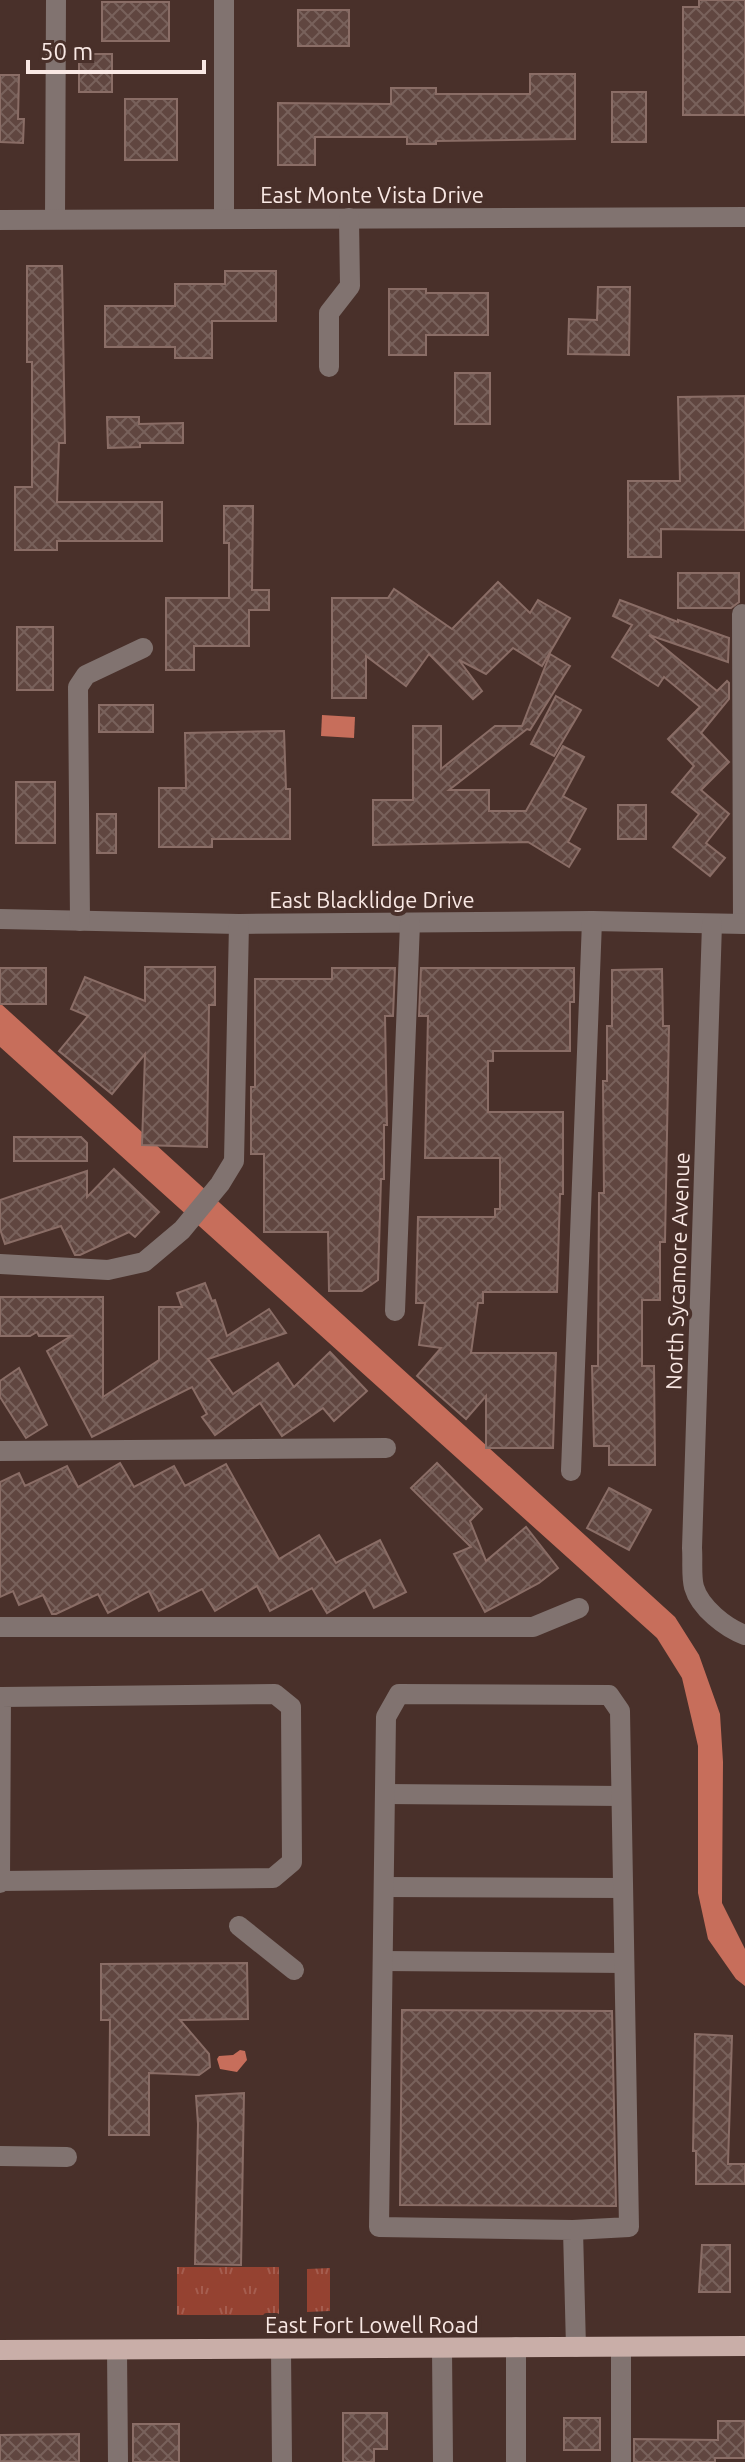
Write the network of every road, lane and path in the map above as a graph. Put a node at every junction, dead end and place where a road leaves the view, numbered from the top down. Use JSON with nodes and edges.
{"nodes":[{"id":1,"x":56,"y":0,"type":"edge"},
{"id":2,"x":224,"y":0,"type":"edge"},
{"id":3,"x":745,"y":217,"type":"edge"},
{"id":4,"x":349,"y":218,"type":"junction"},
{"id":5,"x":55,"y":219,"type":"junction"},
{"id":6,"x":224,"y":219,"type":"junction"},
{"id":7,"x":0,"y":220,"type":"edge"},
{"id":8,"x":329,"y":367,"type":"dead end"},
{"id":9,"x":742,"y":614,"type":"dead end"},
{"id":10,"x":143,"y":648,"type":"dead end"},
{"id":11,"x":0,"y":919,"type":"edge"},
{"id":12,"x":80,"y":921,"type":"junction"},
{"id":13,"x":592,"y":921,"type":"junction"},
{"id":14,"x":410,"y":923,"type":"junction"},
{"id":15,"x":239,"y":924,"type":"junction"},
{"id":16,"x":712,"y":924,"type":"junction"},
{"id":17,"x":744,"y":924,"type":"edge"},
{"id":18,"x":0,"y":1264,"type":"edge"},
{"id":19,"x":395,"y":1311,"type":"dead end"},
{"id":20,"x":386,"y":1448,"type":"dead end"},
{"id":21,"x":0,"y":1451,"type":"edge"},
{"id":22,"x":571,"y":1471,"type":"dead end"},
{"id":23,"x":579,"y":1608,"type":"dead end"},
{"id":24,"x":0,"y":1627,"type":"edge"},
{"id":25,"x":745,"y":1635,"type":"edge"},
{"id":26,"x":385,"y":1794,"type":"junction"},
{"id":27,"x":621,"y":1796,"type":"junction"},
{"id":28,"x":0,"y":1882,"type":"edge"},
{"id":29,"x":384,"y":1887,"type":"junction"},
{"id":30,"x":623,"y":1888,"type":"junction"},
{"id":31,"x":239,"y":1926,"type":"dead end"},
{"id":32,"x":383,"y":1961,"type":"junction"},
{"id":33,"x":624,"y":1963,"type":"junction"},
{"id":34,"x":294,"y":1970,"type":"dead end"},
{"id":35,"x":0,"y":2156,"type":"edge"},
{"id":36,"x":67,"y":2157,"type":"dead end"},
{"id":37,"x":573,"y":2230,"type":"junction"},
{"id":38,"x":745,"y":2346,"type":"edge"},
{"id":39,"x":516,"y":2347,"type":"junction"},
{"id":40,"x":576,"y":2347,"type":"junction"},
{"id":41,"x":621,"y":2347,"type":"junction"},
{"id":42,"x":442,"y":2348,"type":"junction"},
{"id":43,"x":281,"y":2349,"type":"junction"},
{"id":44,"x":0,"y":2350,"type":"edge"},
{"id":45,"x":117,"y":2350,"type":"junction"},
{"id":46,"x":118,"y":2462,"type":"edge"},
{"id":47,"x":282,"y":2462,"type":"edge"},
{"id":48,"x":443,"y":2462,"type":"edge"},
{"id":49,"x":516,"y":2462,"type":"edge"},
{"id":50,"x":621,"y":2462,"type":"edge"}],
"edges":[{"from":1,"to":5,"type":"street"},
{"from":2,"to":6,"type":"street"},
{"from":3,"to":4,"type":"street","name":"East Monte Vista Drive"},
{"from":4,"to":6,"type":"street","name":"East Monte Vista Drive"},
{"from":4,"to":8,"type":"street"},
{"from":5,"to":6,"type":"street","name":"East Monte Vista Drive"},
{"from":5,"to":7,"type":"street","name":"East Monte Vista Drive"},
{"from":9,"to":17,"type":"street"},
{"from":10,"to":12,"type":"street"},
{"from":11,"to":12,"type":"street","name":"East Blacklidge Drive"},
{"from":12,"to":15,"type":"street","name":"East Blacklidge Drive"},
{"from":13,"to":14,"type":"street","name":"East Blacklidge Drive"},
{"from":13,"to":16,"type":"street","name":"East Blacklidge Drive"},
{"from":13,"to":22,"type":"street"},
{"from":14,"to":15,"type":"street","name":"East Blacklidge Drive"},
{"from":14,"to":19,"type":"street"},
{"from":15,"to":18,"type":"street"},
{"from":16,"to":17,"type":"street","name":"East Blacklidge Drive"},
{"from":16,"to":25,"type":"street","name":"North Sycamore Avenue"},
{"from":20,"to":21,"type":"street"},
{"from":23,"to":24,"type":"street"},
{"from":26,"to":27,"type":"street"},
{"from":26,"to":27,"type":"street"},
{"from":26,"to":29,"type":"street"},
{"from":27,"to":30,"type":"street"},
{"from":28,"to":28,"type":"street"},
{"from":29,"to":30,"type":"street"},
{"from":29,"to":32,"type":"street"},
{"from":30,"to":33,"type":"street"},
{"from":31,"to":34,"type":"street"},
{"from":32,"to":33,"type":"street"},
{"from":32,"to":37,"type":"street"},
{"from":33,"to":37,"type":"street"},
{"from":35,"to":36,"type":"street"},
{"from":37,"to":40,"type":"street"},
{"from":38,"to":41,"type":"main road","name":"East Fort Lowell Road"},
{"from":39,"to":40,"type":"main road","name":"East Fort Lowell Road"},
{"from":39,"to":42,"type":"main road","name":"East Fort Lowell Road"},
{"from":39,"to":49,"type":"street"},
{"from":40,"to":41,"type":"main road","name":"East Fort Lowell Road"},
{"from":41,"to":50,"type":"street"},
{"from":42,"to":43,"type":"main road","name":"East Fort Lowell Road"},
{"from":42,"to":48,"type":"street"},
{"from":43,"to":45,"type":"main road","name":"East Fort Lowell Road"},
{"from":43,"to":47,"type":"street"},
{"from":44,"to":45,"type":"main road","name":"East Fort Lowell Road"},
{"from":45,"to":46,"type":"street"}]}
